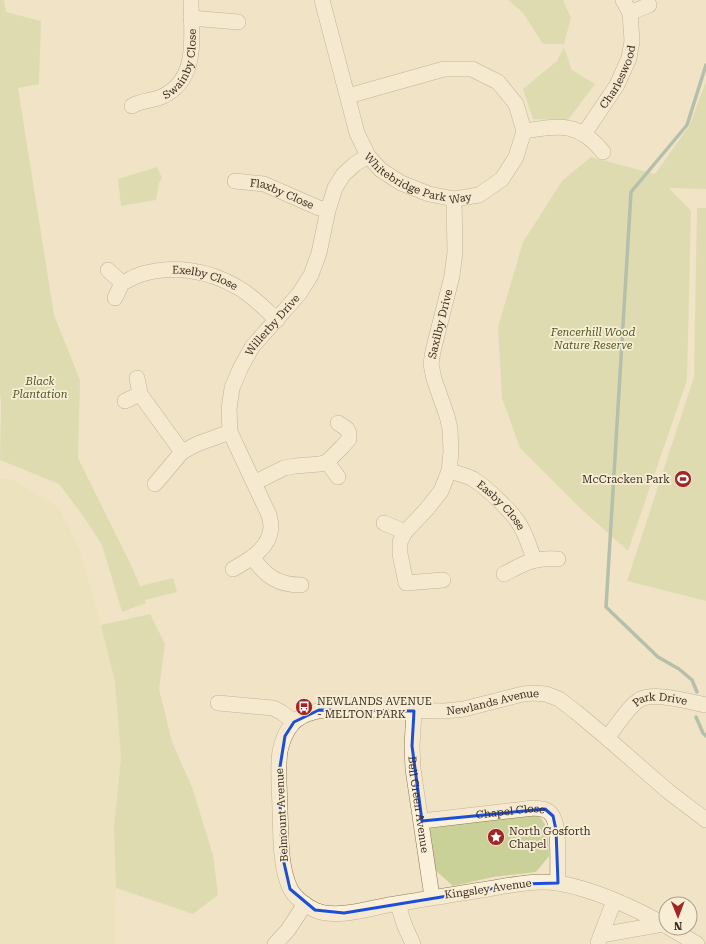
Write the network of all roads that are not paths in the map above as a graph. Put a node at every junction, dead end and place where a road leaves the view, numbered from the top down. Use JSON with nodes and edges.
{"nodes":[{"id":1,"x":191,"y":0,"type":"edge"},
{"id":2,"x":322,"y":0,"type":"edge"},
{"id":3,"x":623,"y":0,"type":"edge"},
{"id":4,"x":649,"y":6,"type":"dead end"},
{"id":5,"x":630,"y":13,"type":"junction"},
{"id":6,"x":191,"y":18,"type":"junction"},
{"id":7,"x":238,"y":22,"type":"dead end"},
{"id":8,"x":348,"y":96,"type":"junction"},
{"id":9,"x":135,"y":100,"type":"dead end"},
{"id":10,"x":524,"y":131,"type":"junction"},
{"id":11,"x":584,"y":134,"type":"junction"},
{"id":12,"x":602,"y":152,"type":"dead end"},
{"id":13,"x":368,"y":156,"type":"junction"},
{"id":14,"x":235,"y":181,"type":"dead end"},
{"id":15,"x":454,"y":199,"type":"junction"},
{"id":16,"x":328,"y":210,"type":"junction"},
{"id":17,"x":108,"y":270,"type":"dead end"},
{"id":18,"x":122,"y":283,"type":"junction"},
{"id":19,"x":115,"y":298,"type":"dead end"},
{"id":20,"x":277,"y":320,"type":"junction"},
{"id":21,"x":137,"y":378,"type":"dead end"},
{"id":22,"x":140,"y":394,"type":"junction"},
{"id":23,"x":125,"y":401,"type":"dead end"},
{"id":24,"x":338,"y":423,"type":"dead end"},
{"id":25,"x":230,"y":432,"type":"junction"},
{"id":26,"x":182,"y":452,"type":"junction"},
{"id":27,"x":327,"y":462,"type":"junction"},
{"id":28,"x":449,"y":471,"type":"junction"},
{"id":29,"x":338,"y":477,"type":"dead end"},
{"id":30,"x":254,"y":483,"type":"junction"},
{"id":31,"x":155,"y":484,"type":"dead end"},
{"id":32,"x":384,"y":523,"type":"dead end"},
{"id":33,"x":404,"y":532,"type":"junction"},
{"id":34,"x":252,"y":557,"type":"junction"},
{"id":35,"x":534,"y":559,"type":"junction"},
{"id":36,"x":558,"y":559,"type":"dead end"},
{"id":37,"x":233,"y":569,"type":"dead end"},
{"id":38,"x":504,"y":574,"type":"dead end"},
{"id":39,"x":443,"y":580,"type":"dead end"},
{"id":40,"x":301,"y":585,"type":"dead end"},
{"id":41,"x":218,"y":703,"type":"dead end"},
{"id":42,"x":706,"y":705,"type":"edge"},
{"id":43,"x":414,"y":711,"type":"junction"},
{"id":44,"x":294,"y":722,"type":"junction"},
{"id":45,"x":608,"y":738,"type":"junction"},
{"id":46,"x":706,"y":820,"type":"edge"},
{"id":47,"x":422,"y":821,"type":"junction"},
{"id":48,"x":558,"y":883,"type":"junction"},
{"id":49,"x":432,"y":897,"type":"junction"},
{"id":50,"x":614,"y":901,"type":"junction"},
{"id":51,"x":305,"y":904,"type":"junction"},
{"id":52,"x":398,"y":904,"type":"junction"},
{"id":53,"x":658,"y":922,"type":"edge"},
{"id":54,"x":658,"y":928,"type":"edge"},
{"id":55,"x":683,"y":936,"type":"edge"},
{"id":56,"x":599,"y":940,"type":"edge"},
{"id":57,"x":275,"y":944,"type":"edge"},
{"id":58,"x":413,"y":944,"type":"edge"},
{"id":59,"x":697,"y":944,"type":"edge"}],
"edges":[{"from":1,"to":6,"type":"street","name":"Swainby Close"},
{"from":2,"to":8,"type":"street","name":"Whitebridge Park Way"},
{"from":3,"to":5,"type":"street","name":"Charleswood"},
{"from":4,"to":5,"type":"street"},
{"from":5,"to":11,"type":"street","name":"Charleswood"},
{"from":6,"to":7,"type":"street"},
{"from":6,"to":9,"type":"street","name":"Swainby Close"},
{"from":8,"to":10,"type":"street"},
{"from":8,"to":13,"type":"street","name":"Whitebridge Park Way"},
{"from":10,"to":11,"type":"street"},
{"from":10,"to":15,"type":"street","name":"Whitebridge Park Way"},
{"from":11,"to":12,"type":"street"},
{"from":13,"to":15,"type":"street","name":"Whitebridge Park Way"},
{"from":13,"to":16,"type":"street","name":"Willerby Drive"},
{"from":14,"to":16,"type":"street","name":"Flaxby Close"},
{"from":15,"to":28,"type":"street","name":"Saxilby Drive"},
{"from":16,"to":20,"type":"street","name":"Willerby Drive"},
{"from":17,"to":18,"type":"street"},
{"from":18,"to":19,"type":"street"},
{"from":18,"to":20,"type":"street","name":"Exelby Close"},
{"from":20,"to":25,"type":"street","name":"Willerby Drive"},
{"from":21,"to":22,"type":"street"},
{"from":22,"to":23,"type":"street"},
{"from":22,"to":26,"type":"street"},
{"from":24,"to":27,"type":"street"},
{"from":25,"to":26,"type":"street"},
{"from":25,"to":30,"type":"street","name":"Willerby Drive"},
{"from":26,"to":31,"type":"street"},
{"from":27,"to":29,"type":"street"},
{"from":27,"to":30,"type":"street"},
{"from":28,"to":33,"type":"street","name":"Saxilby Drive"},
{"from":28,"to":35,"type":"street","name":"Easby Close"},
{"from":30,"to":34,"type":"street","name":"Willerby Drive"},
{"from":32,"to":33,"type":"street"},
{"from":33,"to":39,"type":"street"},
{"from":34,"to":37,"type":"street","name":"Willerby Drive"},
{"from":34,"to":40,"type":"street"},
{"from":35,"to":36,"type":"street"},
{"from":35,"to":38,"type":"street"},
{"from":41,"to":44,"type":"street"},
{"from":42,"to":45,"type":"street","name":"Park Drive"},
{"from":43,"to":44,"type":"street","name":"Newlands Avenue"},
{"from":43,"to":45,"type":"street","name":"Newlands Avenue"},
{"from":43,"to":47,"type":"street","name":"Bell Green Avenue"},
{"from":44,"to":51,"type":"street","name":"Belmount Avenue"},
{"from":45,"to":46,"type":"street","name":"Newlands Avenue"},
{"from":47,"to":48,"type":"street","name":"Chapel Close"},
{"from":47,"to":49,"type":"street","name":"Bell Green Avenue"},
{"from":48,"to":49,"type":"street","name":"Kingsley Avenue"},
{"from":48,"to":50,"type":"street","name":"Kingsley Avenue"},
{"from":49,"to":52,"type":"street","name":"Kingsley Avenue"},
{"from":50,"to":53,"type":"street","name":"Kingsley Avenue"},
{"from":50,"to":56,"type":"street"},
{"from":51,"to":52,"type":"street","name":"Kingsley Avenue"},
{"from":51,"to":57,"type":"street"},
{"from":52,"to":58,"type":"street"},
{"from":54,"to":56,"type":"street"},
{"from":55,"to":59,"type":"street","name":"Kingsley Avenue"}]}
